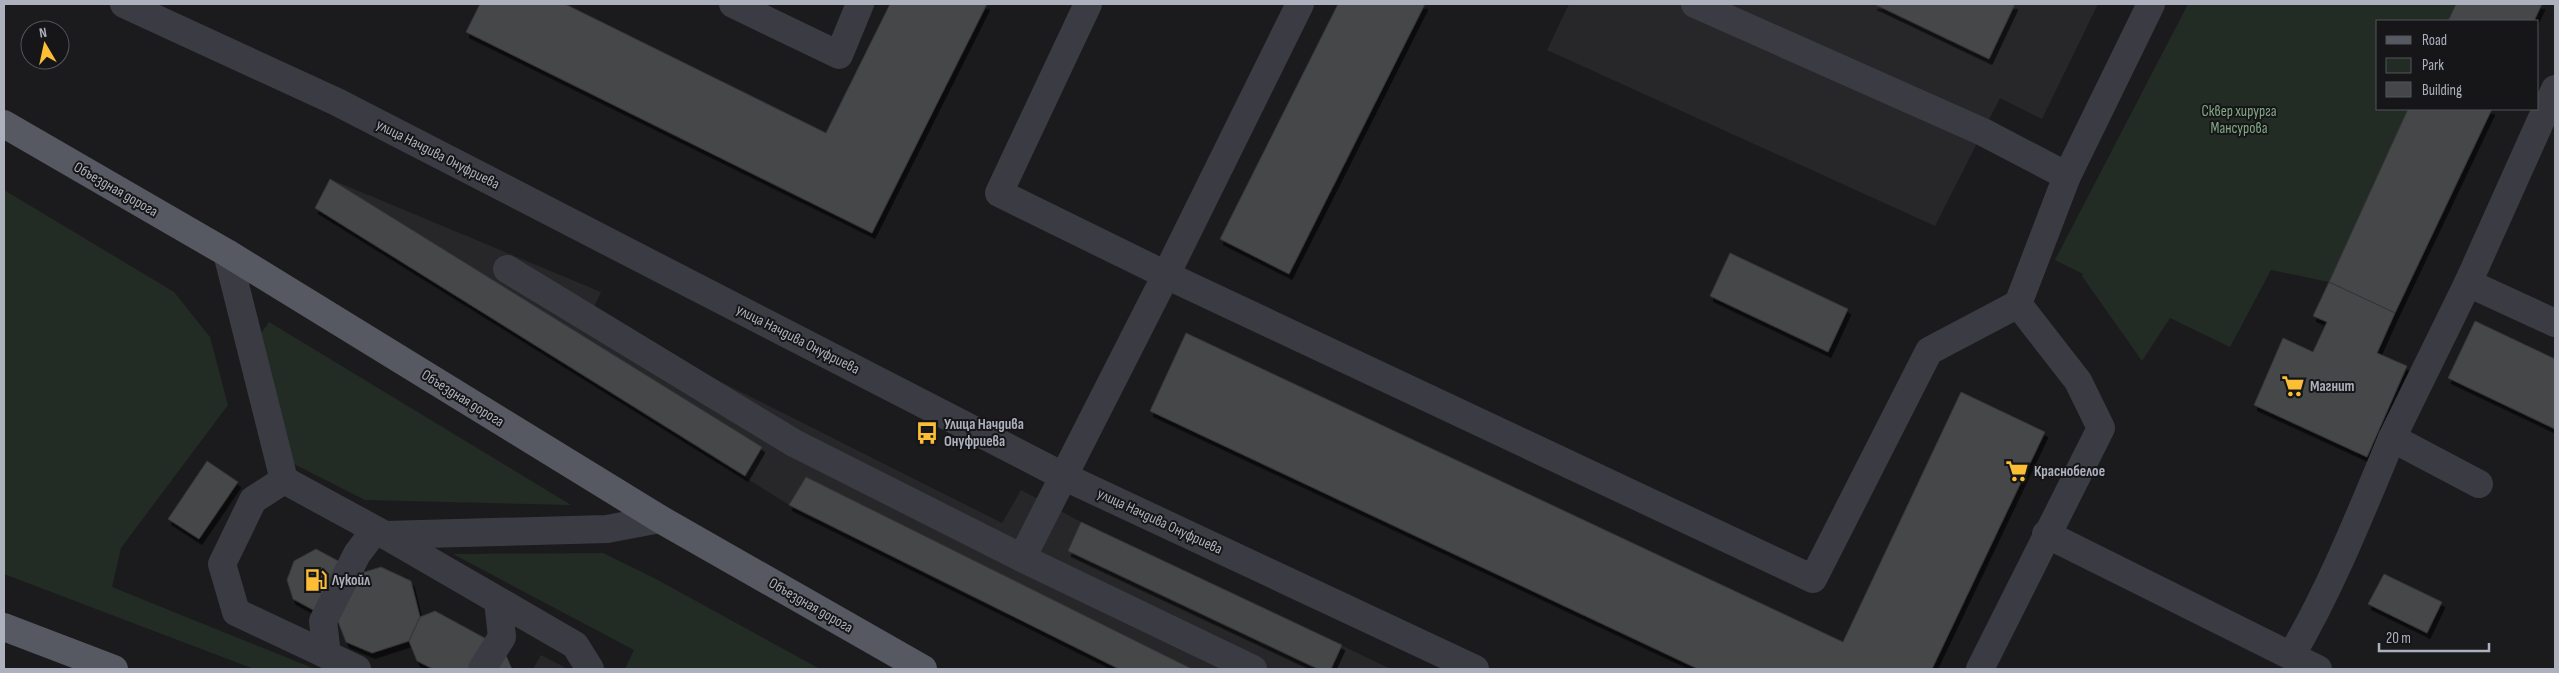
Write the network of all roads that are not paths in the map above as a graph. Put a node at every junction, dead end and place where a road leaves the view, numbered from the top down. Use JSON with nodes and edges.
{"nodes":[{"id":1,"x":124,"y":4,"type":"edge"},
{"id":2,"x":733,"y":4,"type":"edge"},
{"id":3,"x":860,"y":4,"type":"edge"},
{"id":4,"x":1088,"y":4,"type":"edge"},
{"id":5,"x":1300,"y":4,"type":"edge"},
{"id":6,"x":1695,"y":4,"type":"edge"},
{"id":7,"x":2151,"y":4,"type":"edge"},
{"id":8,"x":2555,"y":89,"type":"edge"},
{"id":9,"x":4,"y":124,"type":"edge"},
{"id":10,"x":2067,"y":176,"type":"junction"},
{"id":11,"x":227,"y":253,"type":"junction"},
{"id":12,"x":506,"y":269,"type":"dead end"},
{"id":13,"x":1166,"y":275,"type":"junction"},
{"id":14,"x":2468,"y":283,"type":"junction"},
{"id":15,"x":2018,"y":304,"type":"junction"},
{"id":16,"x":2555,"y":324,"type":"edge"},
{"id":17,"x":2392,"y":438,"type":"junction"},
{"id":18,"x":1063,"y":476,"type":"junction"},
{"id":19,"x":284,"y":480,"type":"junction"},
{"id":20,"x":2479,"y":484,"type":"dead end"},
{"id":21,"x":660,"y":519,"type":"junction"},
{"id":22,"x":380,"y":532,"type":"junction"},
{"id":23,"x":2046,"y":534,"type":"junction"},
{"id":24,"x":1022,"y":558,"type":"junction"},
{"id":25,"x":498,"y":601,"type":"junction"},
{"id":26,"x":4,"y":627,"type":"edge"},
{"id":27,"x":327,"y":655,"type":"junction"},
{"id":28,"x":2291,"y":656,"type":"junction"},
{"id":29,"x":114,"y":669,"type":"edge"},
{"id":30,"x":358,"y":669,"type":"edge"},
{"id":31,"x":482,"y":669,"type":"edge"},
{"id":32,"x":590,"y":669,"type":"edge"},
{"id":33,"x":923,"y":669,"type":"edge"},
{"id":34,"x":1253,"y":669,"type":"edge"},
{"id":35,"x":1475,"y":669,"type":"edge"},
{"id":36,"x":1980,"y":669,"type":"edge"},
{"id":37,"x":2318,"y":669,"type":"edge"}],
"edges":[{"from":1,"to":18,"type":"street","name":"улица Начдива Онуфриева"},
{"from":2,"to":3,"type":"street"},
{"from":4,"to":13,"type":"street"},
{"from":5,"to":13,"type":"street"},
{"from":6,"to":10,"type":"street"},
{"from":7,"to":10,"type":"street"},
{"from":8,"to":14,"type":"street"},
{"from":9,"to":11,"type":"main road","name":"Объездная дорога"},
{"from":10,"to":15,"type":"street"},
{"from":11,"to":19,"type":"street"},
{"from":11,"to":21,"type":"main road","name":"Объездная дорога"},
{"from":12,"to":24,"type":"street"},
{"from":13,"to":15,"type":"street"},
{"from":13,"to":18,"type":"street"},
{"from":14,"to":16,"type":"street"},
{"from":14,"to":17,"type":"street"},
{"from":15,"to":23,"type":"street"},
{"from":17,"to":20,"type":"street"},
{"from":17,"to":28,"type":"street"},
{"from":18,"to":24,"type":"street"},
{"from":18,"to":35,"type":"street","name":"улица Начдива Онуфриева"},
{"from":19,"to":22,"type":"street"},
{"from":19,"to":27,"type":"street"},
{"from":21,"to":22,"type":"street"},
{"from":21,"to":33,"type":"main road","name":"Объездная дорога"},
{"from":22,"to":25,"type":"street"},
{"from":22,"to":27,"type":"street"},
{"from":23,"to":28,"type":"street"},
{"from":23,"to":36,"type":"street"},
{"from":24,"to":34,"type":"street"},
{"from":25,"to":31,"type":"street"},
{"from":25,"to":32,"type":"street"},
{"from":26,"to":29,"type":"main road"},
{"from":27,"to":30,"type":"street"},
{"from":28,"to":37,"type":"street"}]}
